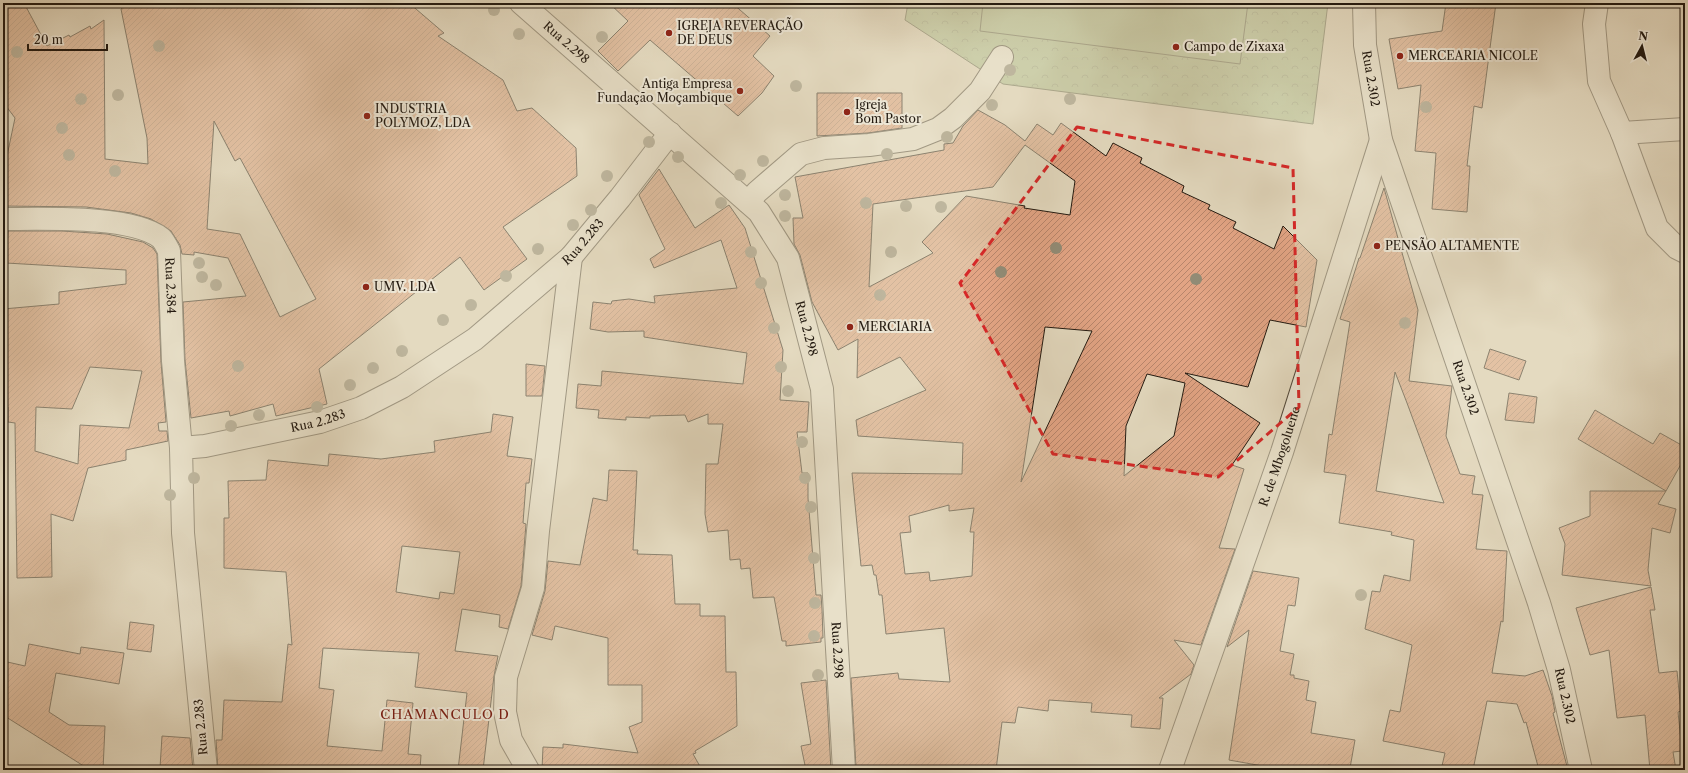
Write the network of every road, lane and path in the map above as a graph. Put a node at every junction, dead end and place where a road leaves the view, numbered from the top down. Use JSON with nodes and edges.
{"nodes":[{"id":1,"x":521,"y":3,"type":"edge"},
{"id":2,"x":1364,"y":3,"type":"edge"},
{"id":3,"x":1597,"y":3,"type":"edge"},
{"id":4,"x":1002,"y":57,"type":"dead end"},
{"id":5,"x":1685,"y":128,"type":"edge"},
{"id":6,"x":670,"y":133,"type":"junction"},
{"id":7,"x":1622,"y":133,"type":"junction"},
{"id":8,"x":1381,"y":140,"type":"junction"},
{"id":9,"x":748,"y":202,"type":"junction"},
{"id":10,"x":3,"y":219,"type":"edge"},
{"id":11,"x":1685,"y":252,"type":"edge"},
{"id":12,"x":571,"y":257,"type":"junction"},
{"id":13,"x":181,"y":448,"type":"junction"},
{"id":14,"x":206,"y":770,"type":"edge"},
{"id":15,"x":528,"y":770,"type":"edge"},
{"id":16,"x":844,"y":770,"type":"edge"},
{"id":17,"x":1170,"y":770,"type":"edge"},
{"id":18,"x":1581,"y":770,"type":"edge"}],
"edges":[{"from":1,"to":6,"type":"street","name":"Rua 2.298"},
{"from":2,"to":8,"type":"street","name":"Rua 2.302"},
{"from":3,"to":7,"type":"street"},
{"from":4,"to":9,"type":"street"},
{"from":5,"to":7,"type":"street"},
{"from":6,"to":9,"type":"street","name":"Rua 2.298"},
{"from":6,"to":12,"type":"street","name":"Rua 2.283"},
{"from":7,"to":11,"type":"street"},
{"from":8,"to":17,"type":"street","name":"R. de Mbogoluene"},
{"from":8,"to":18,"type":"street","name":"Rua 2.302"},
{"from":9,"to":16,"type":"street","name":"Rua 2.298"},
{"from":10,"to":13,"type":"street","name":"Rua 2.384"},
{"from":12,"to":13,"type":"street","name":"Rua 2.283"},
{"from":12,"to":15,"type":"street"},
{"from":13,"to":14,"type":"street","name":"Rua 2.283"}]}
